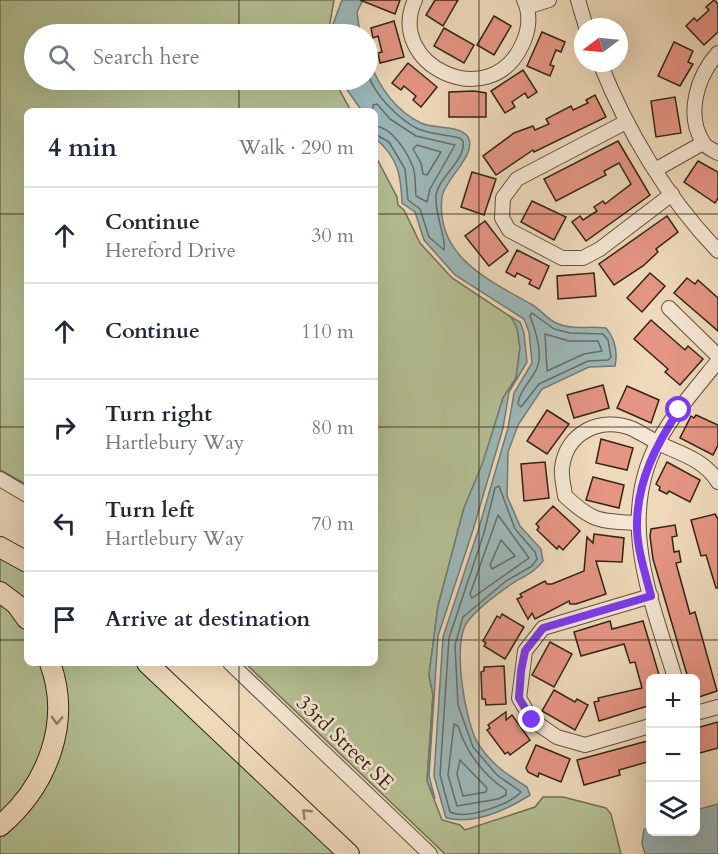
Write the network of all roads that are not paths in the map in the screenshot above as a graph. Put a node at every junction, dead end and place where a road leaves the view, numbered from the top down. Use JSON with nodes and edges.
{"nodes":[{"id":1,"x":415,"y":0,"type":"edge"},
{"id":2,"x":549,"y":0,"type":"edge"},
{"id":3,"x":578,"y":0,"type":"edge"},
{"id":4,"x":526,"y":3,"type":"edge"},
{"id":5,"x":583,"y":18,"type":"edge"},
{"id":6,"x":718,"y":53,"type":"edge"},
{"id":7,"x":604,"y":72,"type":"edge"},
{"id":8,"x":627,"y":122,"type":"junction"},
{"id":9,"x":703,"y":143,"type":"junction"},
{"id":10,"x":718,"y":153,"type":"edge"},
{"id":11,"x":655,"y":170,"type":"junction"},
{"id":12,"x":672,"y":194,"type":"junction"},
{"id":13,"x":718,"y":251,"type":"edge"},
{"id":14,"x":669,"y":308,"type":"dead end"},
{"id":15,"x":718,"y":358,"type":"edge"},
{"id":16,"x":658,"y":443,"type":"junction"},
{"id":17,"x":0,"y":479,"type":"edge"},
{"id":18,"x":718,"y":482,"type":"edge"},
{"id":19,"x":24,"y":493,"type":"edge"},
{"id":20,"x":637,"y":523,"type":"junction"},
{"id":21,"x":0,"y":547,"type":"edge"},
{"id":22,"x":24,"y":560,"type":"edge"},
{"id":23,"x":0,"y":592,"type":"edge"},
{"id":24,"x":651,"y":596,"type":"junction"},
{"id":25,"x":24,"y":615,"type":"edge"},
{"id":26,"x":51,"y":666,"type":"edge"},
{"id":27,"x":150,"y":666,"type":"edge"},
{"id":28,"x":233,"y":666,"type":"edge"},
{"id":29,"x":674,"y":674,"type":"edge"},
{"id":30,"x":718,"y":707,"type":"edge"},
{"id":31,"x":700,"y":712,"type":"edge"},
{"id":32,"x":646,"y":727,"type":"edge"},
{"id":33,"x":0,"y":826,"type":"edge"},
{"id":34,"x":349,"y":854,"type":"edge"},
{"id":35,"x":430,"y":854,"type":"edge"}],
"edges":[{"from":1,"to":4,"type":"street"},
{"from":2,"to":4,"type":"street"},
{"from":3,"to":5,"type":"street"},
{"from":6,"to":9,"type":"street"},
{"from":7,"to":8,"type":"street"},
{"from":8,"to":11,"type":"street"},
{"from":8,"to":12,"type":"street"},
{"from":9,"to":10,"type":"street"},
{"from":9,"to":11,"type":"street"},
{"from":11,"to":12,"type":"street"},
{"from":12,"to":13,"type":"street"},
{"from":14,"to":15,"type":"street"},
{"from":15,"to":16,"type":"street"},
{"from":16,"to":18,"type":"street"},
{"from":16,"to":20,"type":"street"},
{"from":16,"to":20,"type":"street"},
{"from":17,"to":19,"type":"street"},
{"from":20,"to":24,"type":"street"},
{"from":21,"to":22,"type":"highway"},
{"from":23,"to":25,"type":"highway"},
{"from":24,"to":29,"type":"street"},
{"from":24,"to":32,"type":"street"},
{"from":26,"to":33,"type":"highway","one_way":true},
{"from":34,"to":27,"type":"highway","one_way":true},
{"from":28,"to":35,"type":"street","name":"33rd Street SE"},
{"from":30,"to":31,"type":"street"}]}
